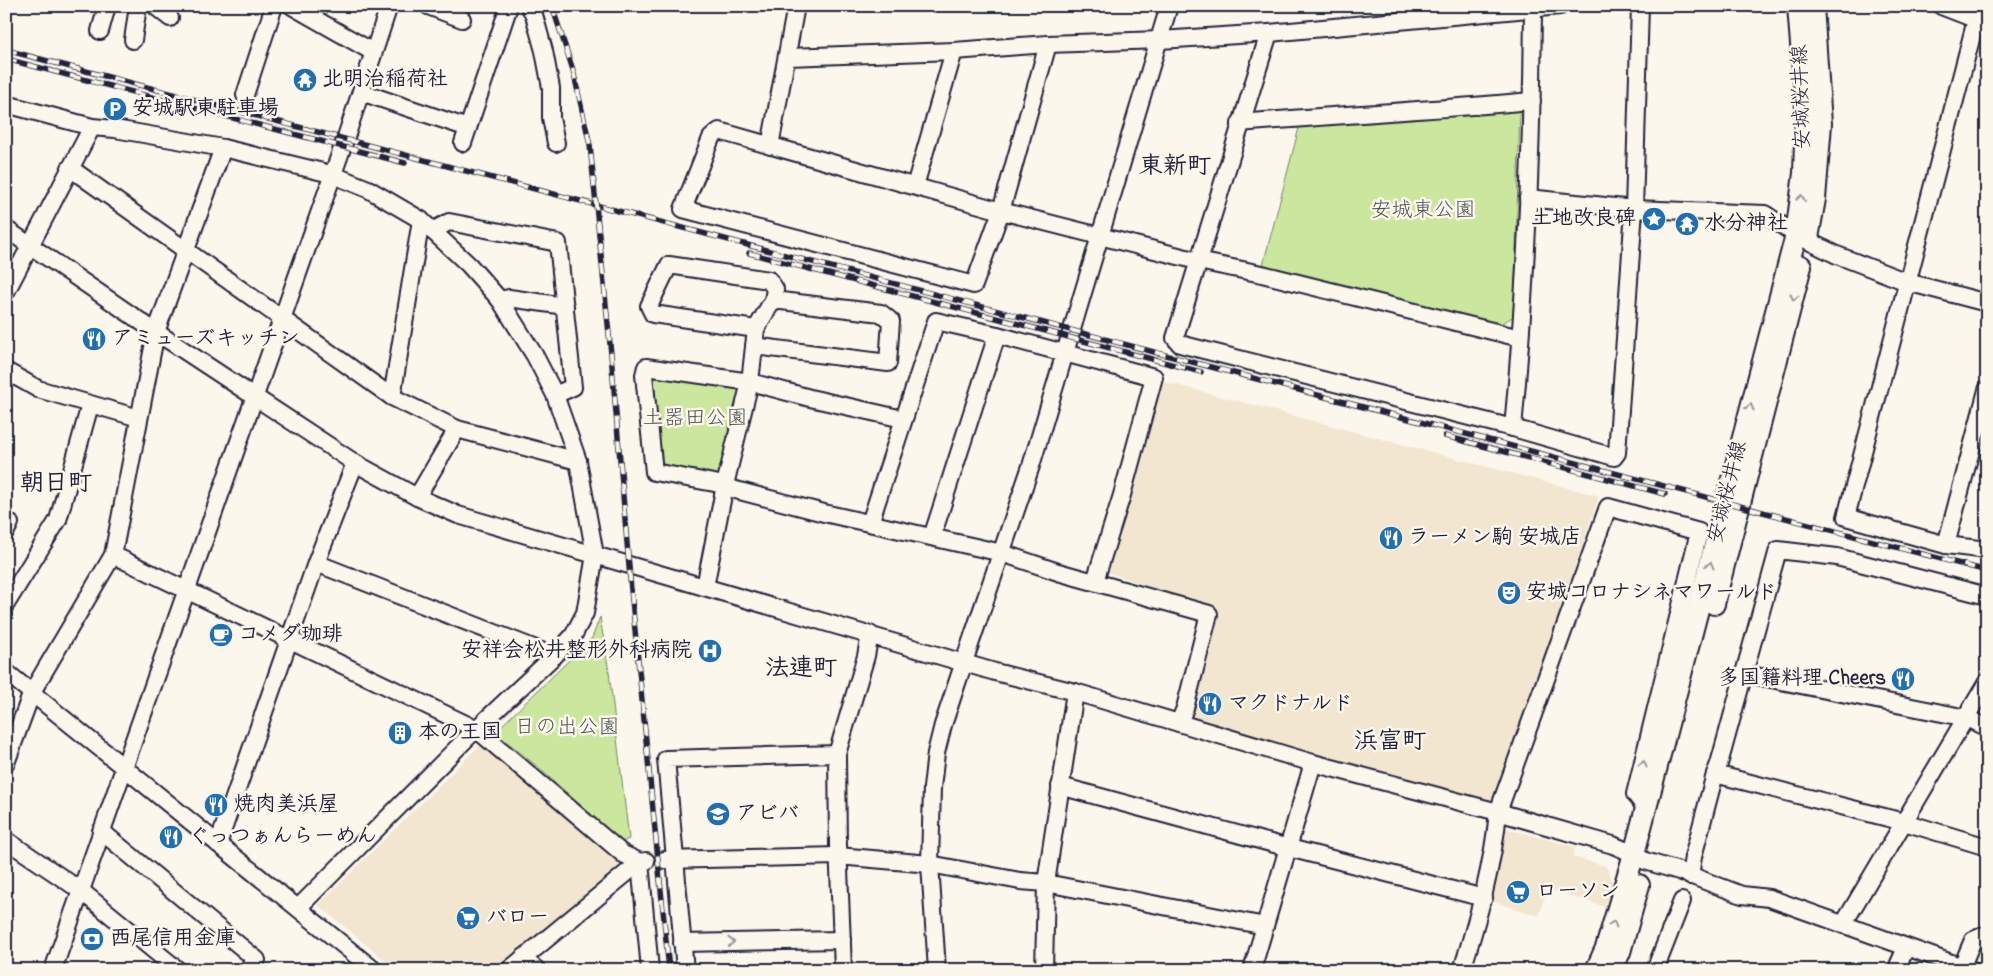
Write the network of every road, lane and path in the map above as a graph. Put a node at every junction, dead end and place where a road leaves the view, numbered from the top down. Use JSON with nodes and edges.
{"nodes":[{"id":1,"x":107,"y":6,"type":"edge"},
{"id":2,"x":138,"y":6,"type":"edge"},
{"id":3,"x":155,"y":6,"type":"edge"},
{"id":4,"x":274,"y":6,"type":"edge"},
{"id":5,"x":292,"y":6,"type":"edge"},
{"id":6,"x":389,"y":6,"type":"edge"},
{"id":7,"x":428,"y":6,"type":"edge"},
{"id":8,"x":509,"y":6,"type":"edge"},
{"id":9,"x":529,"y":6,"type":"edge"},
{"id":10,"x":796,"y":6,"type":"edge"},
{"id":11,"x":1169,"y":6,"type":"edge"},
{"id":12,"x":1560,"y":6,"type":"edge"},
{"id":13,"x":1640,"y":6,"type":"edge"},
{"id":14,"x":1798,"y":6,"type":"edge"},
{"id":15,"x":1813,"y":6,"type":"edge"},
{"id":16,"x":1941,"y":6,"type":"edge"},
{"id":17,"x":1533,"y":10,"type":"junction"},
{"id":18,"x":170,"y":18,"type":"dead end"},
{"id":19,"x":462,"y":19,"type":"dead end"},
{"id":20,"x":1982,"y":22,"type":"edge"},
{"id":21,"x":100,"y":31,"type":"dead end"},
{"id":22,"x":1269,"y":33,"type":"junction"},
{"id":23,"x":133,"y":40,"type":"dead end"},
{"id":24,"x":1160,"y":40,"type":"junction"},
{"id":25,"x":1048,"y":44,"type":"junction"},
{"id":26,"x":954,"y":51,"type":"junction"},
{"id":27,"x":373,"y":52,"type":"junction"},
{"id":28,"x":788,"y":57,"type":"junction"},
{"id":29,"x":361,"y":92,"type":"junction"},
{"id":30,"x":245,"y":94,"type":"dead end"},
{"id":31,"x":1532,"y":101,"type":"junction"},
{"id":32,"x":6,"y":104,"type":"edge"},
{"id":33,"x":1240,"y":123,"type":"junction"},
{"id":34,"x":92,"y":127,"type":"junction"},
{"id":35,"x":556,"y":143,"type":"dead end"},
{"id":36,"x":770,"y":146,"type":"junction"},
{"id":37,"x":222,"y":148,"type":"junction"},
{"id":38,"x":70,"y":168,"type":"junction"},
{"id":39,"x":331,"y":174,"type":"junction"},
{"id":40,"x":915,"y":186,"type":"junction"},
{"id":41,"x":1528,"y":198,"type":"junction"},
{"id":42,"x":1634,"y":209,"type":"junction"},
{"id":43,"x":1001,"y":211,"type":"junction"},
{"id":44,"x":427,"y":225,"type":"junction"},
{"id":45,"x":6,"y":229,"type":"edge"},
{"id":46,"x":1101,"y":236,"type":"junction"},
{"id":47,"x":1801,"y":238,"type":"junction"},
{"id":48,"x":30,"y":244,"type":"junction"},
{"id":49,"x":185,"y":250,"type":"junction"},
{"id":50,"x":1198,"y":261,"type":"junction"},
{"id":51,"x":1907,"y":282,"type":"junction"},
{"id":52,"x":6,"y":292,"type":"edge"},
{"id":53,"x":500,"y":300,"type":"junction"},
{"id":54,"x":773,"y":300,"type":"junction"},
{"id":55,"x":1987,"y":303,"type":"edge"},
{"id":56,"x":565,"y":306,"type":"junction"},
{"id":57,"x":281,"y":319,"type":"junction"},
{"id":58,"x":756,"y":329,"type":"junction"},
{"id":59,"x":156,"y":332,"type":"junction"},
{"id":60,"x":997,"y":335,"type":"junction"},
{"id":61,"x":1520,"y":338,"type":"junction"},
{"id":62,"x":754,"y":346,"type":"junction"},
{"id":63,"x":1064,"y":354,"type":"junction"},
{"id":64,"x":6,"y":370,"type":"edge"},
{"id":65,"x":750,"y":382,"type":"junction"},
{"id":66,"x":1987,"y":390,"type":"edge"},
{"id":67,"x":555,"y":395,"type":"junction"},
{"id":68,"x":255,"y":396,"type":"junction"},
{"id":69,"x":392,"y":397,"type":"junction"},
{"id":70,"x":90,"y":405,"type":"junction"},
{"id":71,"x":140,"y":418,"type":"junction"},
{"id":72,"x":902,"y":419,"type":"junction"},
{"id":73,"x":1513,"y":428,"type":"junction"},
{"id":74,"x":457,"y":429,"type":"junction"},
{"id":75,"x":578,"y":461,"type":"junction"},
{"id":76,"x":355,"y":463,"type":"junction"},
{"id":77,"x":725,"y":485,"type":"junction"},
{"id":78,"x":417,"y":497,"type":"junction"},
{"id":79,"x":870,"y":523,"type":"junction"},
{"id":80,"x":932,"y":537,"type":"junction"},
{"id":81,"x":1946,"y":545,"type":"junction"},
{"id":82,"x":1987,"y":550,"type":"edge"},
{"id":83,"x":1002,"y":553,"type":"junction"},
{"id":84,"x":113,"y":555,"type":"junction"},
{"id":85,"x":595,"y":555,"type":"junction"},
{"id":86,"x":316,"y":563,"type":"junction"},
{"id":87,"x":1095,"y":581,"type":"junction"},
{"id":88,"x":706,"y":587,"type":"junction"},
{"id":89,"x":187,"y":590,"type":"junction"},
{"id":90,"x":1987,"y":596,"type":"edge"},
{"id":91,"x":6,"y":604,"type":"edge"},
{"id":92,"x":870,"y":634,"type":"junction"},
{"id":93,"x":290,"y":641,"type":"junction"},
{"id":94,"x":554,"y":656,"type":"junction"},
{"id":95,"x":964,"y":662,"type":"junction"},
{"id":96,"x":6,"y":672,"type":"edge"},
{"id":97,"x":1756,"y":676,"type":"dead end"},
{"id":98,"x":1987,"y":682,"type":"edge"},
{"id":99,"x":32,"y":692,"type":"junction"},
{"id":100,"x":1075,"y":692,"type":"junction"},
{"id":101,"x":1967,"y":718,"type":"junction"},
{"id":102,"x":1179,"y":723,"type":"junction"},
{"id":103,"x":1987,"y":728,"type":"edge"},
{"id":104,"x":476,"y":730,"type":"junction"},
{"id":105,"x":837,"y":754,"type":"junction"},
{"id":106,"x":6,"y":763,"type":"edge"},
{"id":107,"x":1313,"y":763,"type":"junction"},
{"id":108,"x":125,"y":768,"type":"junction"},
{"id":109,"x":1715,"y":774,"type":"junction"},
{"id":110,"x":1060,"y":786,"type":"junction"},
{"id":111,"x":1646,"y":808,"type":"junction"},
{"id":112,"x":1498,"y":812,"type":"junction"},
{"id":113,"x":1904,"y":822,"type":"junction"},
{"id":114,"x":100,"y":831,"type":"junction"},
{"id":115,"x":6,"y":840,"type":"edge"},
{"id":116,"x":218,"y":844,"type":"junction"},
{"id":117,"x":1987,"y":847,"type":"edge"},
{"id":118,"x":1289,"y":848,"type":"junction"},
{"id":119,"x":838,"y":856,"type":"junction"},
{"id":120,"x":1640,"y":858,"type":"junction"},
{"id":121,"x":669,"y":859,"type":"junction"},
{"id":122,"x":643,"y":862,"type":"junction"},
{"id":123,"x":930,"y":864,"type":"junction"},
{"id":124,"x":1690,"y":876,"type":"junction"},
{"id":125,"x":1046,"y":884,"type":"junction"},
{"id":126,"x":80,"y":890,"type":"junction"},
{"id":127,"x":1484,"y":898,"type":"junction"},
{"id":128,"x":1682,"y":901,"type":"dead end"},
{"id":129,"x":298,"y":908,"type":"junction"},
{"id":130,"x":1844,"y":923,"type":"junction"},
{"id":131,"x":1265,"y":926,"type":"junction"},
{"id":132,"x":1987,"y":934,"type":"edge"},
{"id":133,"x":842,"y":940,"type":"junction"},
{"id":134,"x":682,"y":943,"type":"junction"},
{"id":135,"x":1906,"y":948,"type":"junction"},
{"id":136,"x":523,"y":958,"type":"junction"},
{"id":137,"x":1967,"y":968,"type":"edge"},
{"id":138,"x":53,"y":970,"type":"edge"},
{"id":139,"x":178,"y":970,"type":"edge"},
{"id":140,"x":247,"y":970,"type":"edge"},
{"id":141,"x":374,"y":970,"type":"edge"},
{"id":142,"x":509,"y":970,"type":"edge"},
{"id":143,"x":537,"y":970,"type":"edge"},
{"id":144,"x":650,"y":970,"type":"edge"},
{"id":145,"x":685,"y":970,"type":"edge"},
{"id":146,"x":843,"y":970,"type":"edge"},
{"id":147,"x":937,"y":970,"type":"edge"},
{"id":148,"x":1044,"y":970,"type":"edge"},
{"id":149,"x":1252,"y":970,"type":"edge"},
{"id":150,"x":1462,"y":970,"type":"edge"},
{"id":151,"x":1596,"y":970,"type":"edge"},
{"id":152,"x":1612,"y":970,"type":"edge"},
{"id":153,"x":1655,"y":970,"type":"edge"},
{"id":154,"x":1896,"y":970,"type":"edge"}],
"edges":[{"from":1,"to":21,"type":"street"},
{"from":2,"to":23,"type":"street"},
{"from":3,"to":18,"type":"street"},
{"from":4,"to":30,"type":"street"},
{"from":5,"to":27,"type":"street"},
{"from":6,"to":27,"type":"street"},
{"from":7,"to":19,"type":"street"},
{"from":8,"to":29,"type":"street"},
{"from":9,"to":35,"type":"street"},
{"from":10,"to":28,"type":"street"},
{"from":11,"to":24,"type":"street"},
{"from":12,"to":17,"type":"street"},
{"from":13,"to":42,"type":"street"},
{"from":47,"to":14,"type":"main road","name":"安城桜井線","one_way":true},
{"from":15,"to":47,"type":"main road","name":"安城桜井線"},
{"from":16,"to":20,"type":"street"},
{"from":17,"to":22,"type":"street"},
{"from":17,"to":31,"type":"street"},
{"from":20,"to":51,"type":"street"},
{"from":22,"to":24,"type":"street"},
{"from":22,"to":33,"type":"street"},
{"from":24,"to":25,"type":"street"},
{"from":24,"to":46,"type":"street"},
{"from":25,"to":26,"type":"street"},
{"from":25,"to":43,"type":"street"},
{"from":26,"to":28,"type":"street"},
{"from":26,"to":40,"type":"street"},
{"from":27,"to":29,"type":"street"},
{"from":28,"to":36,"type":"street"},
{"from":29,"to":39,"type":"street"},
{"from":31,"to":33,"type":"street"},
{"from":31,"to":41,"type":"street"},
{"from":32,"to":34,"type":"street"},
{"from":33,"to":50,"type":"street"},
{"from":34,"to":37,"type":"street"},
{"from":34,"to":38,"type":"street"},
{"from":36,"to":40,"type":"street"},
{"from":36,"to":43,"type":"street"},
{"from":37,"to":39,"type":"street"},
{"from":37,"to":49,"type":"street"},
{"from":38,"to":48,"type":"street"},
{"from":38,"to":49,"type":"street"},
{"from":39,"to":44,"type":"street"},
{"from":39,"to":57,"type":"street"},
{"from":40,"to":43,"type":"street"},
{"from":41,"to":42,"type":"street"},
{"from":41,"to":61,"type":"street"},
{"from":42,"to":47,"type":"street"},
{"from":42,"to":73,"type":"street"},
{"from":43,"to":46,"type":"street"},
{"from":44,"to":53,"type":"street"},
{"from":44,"to":56,"type":"street"},
{"from":44,"to":69,"type":"street"},
{"from":45,"to":48,"type":"street"},
{"from":46,"to":50,"type":"street"},
{"from":46,"to":63,"type":"street"},
{"from":47,"to":51,"type":"street"},
{"from":111,"to":47,"type":"main road","name":"安城桜井線","one_way":true},
{"from":47,"to":120,"type":"main road","name":"安城桜井線","one_way":true},
{"from":48,"to":52,"type":"street"},
{"from":48,"to":59,"type":"street"},
{"from":49,"to":57,"type":"street"},
{"from":49,"to":59,"type":"street"},
{"from":50,"to":61,"type":"street"},
{"from":50,"to":73,"type":"street"},
{"from":51,"to":55,"type":"street"},
{"from":51,"to":81,"type":"street"},
{"from":53,"to":56,"type":"street"},
{"from":53,"to":67,"type":"street"},
{"from":54,"to":58,"type":"street"},
{"from":54,"to":58,"type":"street"},
{"from":54,"to":62,"type":"street"},
{"from":56,"to":67,"type":"street"},
{"from":57,"to":68,"type":"street"},
{"from":57,"to":69,"type":"street"},
{"from":58,"to":62,"type":"street"},
{"from":59,"to":68,"type":"street"},
{"from":59,"to":71,"type":"street"},
{"from":60,"to":63,"type":"street"},
{"from":60,"to":72,"type":"street"},
{"from":60,"to":80,"type":"street"},
{"from":61,"to":73,"type":"street"},
{"from":62,"to":65,"type":"street"},
{"from":63,"to":83,"type":"street"},
{"from":63,"to":87,"type":"street"},
{"from":64,"to":70,"type":"street"},
{"from":65,"to":72,"type":"street"},
{"from":65,"to":77,"type":"street"},
{"from":65,"to":77,"type":"street"},
{"from":66,"to":81,"type":"street"},
{"from":67,"to":75,"type":"street"},
{"from":68,"to":76,"type":"street"},
{"from":68,"to":89,"type":"street"},
{"from":69,"to":74,"type":"street"},
{"from":70,"to":71,"type":"street"},
{"from":70,"to":91,"type":"street"},
{"from":71,"to":84,"type":"street"},
{"from":72,"to":79,"type":"street"},
{"from":74,"to":75,"type":"street"},
{"from":74,"to":78,"type":"street"},
{"from":75,"to":85,"type":"street"},
{"from":76,"to":78,"type":"street"},
{"from":76,"to":86,"type":"street"},
{"from":77,"to":79,"type":"street"},
{"from":77,"to":88,"type":"street"},
{"from":78,"to":85,"type":"street"},
{"from":79,"to":80,"type":"street"},
{"from":80,"to":83,"type":"street"},
{"from":81,"to":82,"type":"street"},
{"from":83,"to":87,"type":"street"},
{"from":83,"to":95,"type":"street"},
{"from":84,"to":89,"type":"street"},
{"from":84,"to":99,"type":"street"},
{"from":85,"to":88,"type":"street"},
{"from":85,"to":94,"type":"street"},
{"from":86,"to":93,"type":"street"},
{"from":86,"to":94,"type":"street"},
{"from":87,"to":102,"type":"street"},
{"from":88,"to":92,"type":"street"},
{"from":89,"to":93,"type":"street"},
{"from":89,"to":108,"type":"street"},
{"from":90,"to":109,"type":"street"},
{"from":92,"to":95,"type":"street"},
{"from":92,"to":105,"type":"street"},
{"from":93,"to":104,"type":"street"},
{"from":93,"to":116,"type":"street"},
{"from":94,"to":104,"type":"street"},
{"from":95,"to":100,"type":"street"},
{"from":95,"to":123,"type":"street"},
{"from":96,"to":99,"type":"street"},
{"from":97,"to":101,"type":"street"},
{"from":98,"to":101,"type":"street"},
{"from":99,"to":106,"type":"street"},
{"from":99,"to":108,"type":"street"},
{"from":100,"to":102,"type":"street"},
{"from":100,"to":110,"type":"street"},
{"from":101,"to":103,"type":"street"},
{"from":101,"to":113,"type":"street"},
{"from":102,"to":107,"type":"street"},
{"from":104,"to":122,"type":"street"},
{"from":104,"to":129,"type":"street"},
{"from":105,"to":119,"type":"street"},
{"from":105,"to":121,"type":"street"},
{"from":107,"to":112,"type":"street"},
{"from":107,"to":118,"type":"street"},
{"from":108,"to":114,"type":"street"},
{"from":108,"to":116,"type":"street"},
{"from":109,"to":113,"type":"street"},
{"from":109,"to":124,"type":"street"},
{"from":110,"to":118,"type":"street"},
{"from":110,"to":125,"type":"street"},
{"from":111,"to":112,"type":"street","one_way":true},
{"from":111,"to":120,"type":"main road","name":"安城桜井線"},
{"from":112,"to":120,"type":"street"},
{"from":112,"to":127,"type":"street"},
{"from":113,"to":117,"type":"street"},
{"from":113,"to":130,"type":"street"},
{"from":114,"to":126,"type":"street"},
{"from":114,"to":140,"type":"street"},
{"from":115,"to":126,"type":"street"},
{"from":116,"to":129,"type":"street"},
{"from":118,"to":127,"type":"street"},
{"from":118,"to":131,"type":"street"},
{"from":119,"to":121,"type":"street"},
{"from":119,"to":123,"type":"street"},
{"from":119,"to":133,"type":"street"},
{"from":120,"to":124,"type":"street"},
{"from":151,"to":120,"type":"main road","name":"安城桜井線","one_way":true},
{"from":120,"to":152,"type":"main road","name":"安城桜井線"},
{"from":121,"to":134,"type":"street"},
{"from":122,"to":136,"type":"street"},
{"from":122,"to":144,"type":"street"},
{"from":123,"to":125,"type":"street"},
{"from":123,"to":147,"type":"street"},
{"from":124,"to":130,"type":"street"},
{"from":125,"to":131,"type":"street"},
{"from":125,"to":148,"type":"street"},
{"from":126,"to":138,"type":"street"},
{"from":126,"to":139,"type":"street"},
{"from":127,"to":150,"type":"street"},
{"from":128,"to":153,"type":"street"},
{"from":129,"to":141,"type":"street"},
{"from":130,"to":135,"type":"street"},
{"from":131,"to":149,"type":"street"},
{"from":132,"to":137,"type":"street"},
{"from":134,"to":133,"type":"street","one_way":true},
{"from":133,"to":146,"type":"street"},
{"from":134,"to":145,"type":"street"},
{"from":135,"to":137,"type":"street"},
{"from":135,"to":154,"type":"street"},
{"from":136,"to":142,"type":"street"},
{"from":136,"to":143,"type":"street"}]}
